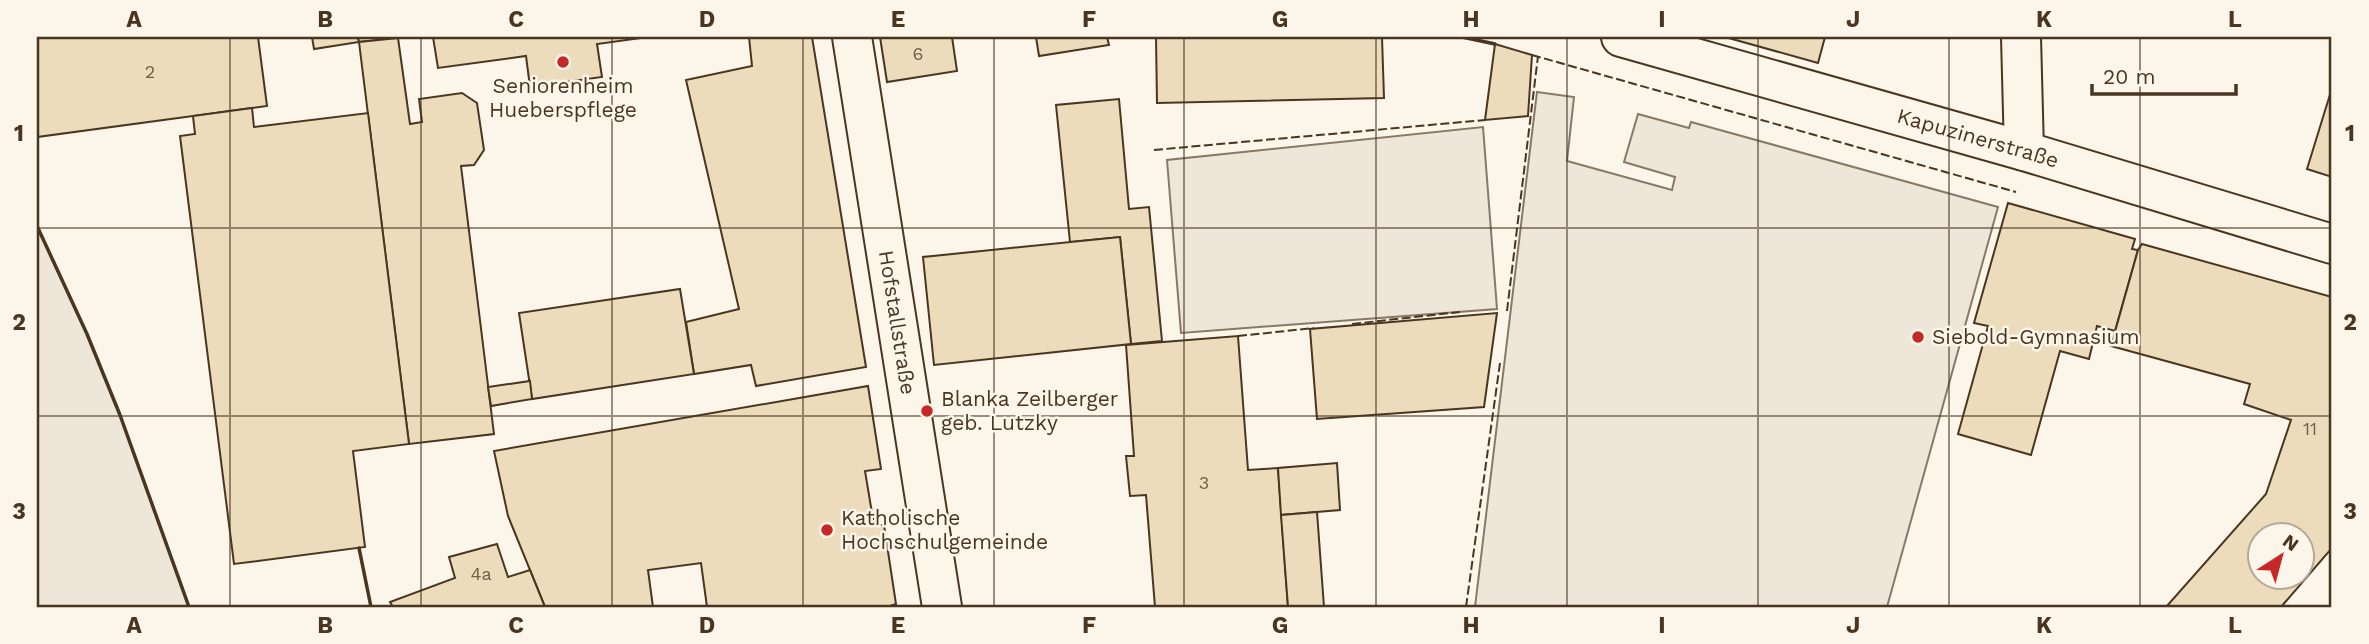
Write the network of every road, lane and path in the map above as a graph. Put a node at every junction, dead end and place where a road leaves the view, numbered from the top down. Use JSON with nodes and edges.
{"nodes":[{"id":1,"x":852,"y":37,"type":"edge"},
{"id":2,"x":1621,"y":37,"type":"edge"},
{"id":3,"x":2021,"y":37,"type":"edge"},
{"id":4,"x":2024,"y":151,"type":"junction"},
{"id":5,"x":2332,"y":244,"type":"edge"},
{"id":6,"x":943,"y":607,"type":"edge"}],
"edges":[{"from":1,"to":6,"type":"street","name":"Hofstallstraße"},
{"from":2,"to":4,"type":"street","name":"Kapuzinerstraße"},
{"from":3,"to":4,"type":"street"},
{"from":4,"to":5,"type":"street","name":"Kapuzinerstraße"}]}
